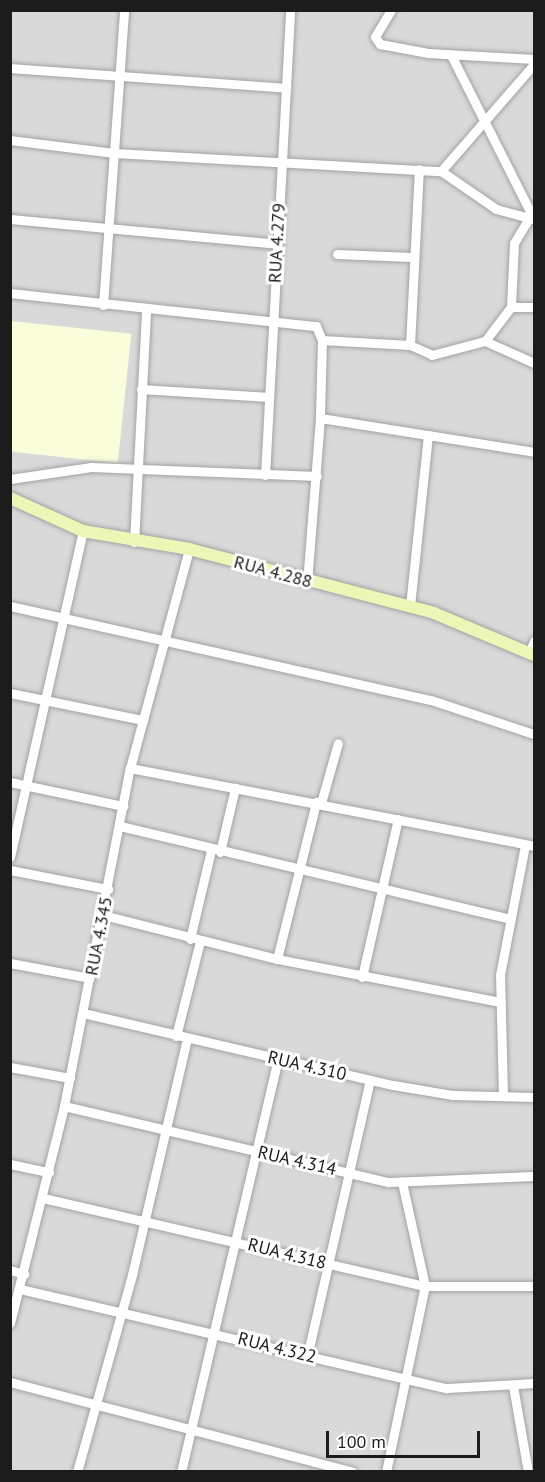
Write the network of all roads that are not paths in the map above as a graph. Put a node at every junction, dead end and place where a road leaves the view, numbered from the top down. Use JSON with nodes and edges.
{"nodes":[{"id":1,"x":124,"y":10,"type":"edge"},
{"id":2,"x":282,"y":10,"type":"edge"},
{"id":3,"x":391,"y":10,"type":"edge"},
{"id":4,"x":290,"y":11,"type":"edge"},
{"id":5,"x":451,"y":55,"type":"junction"},
{"id":6,"x":534,"y":59,"type":"edge"},
{"id":7,"x":534,"y":64,"type":"edge"},
{"id":8,"x":10,"y":68,"type":"edge"},
{"id":9,"x":119,"y":79,"type":"junction"},
{"id":10,"x":286,"y":88,"type":"junction"},
{"id":11,"x":484,"y":120,"type":"junction"},
{"id":12,"x":10,"y":140,"type":"edge"},
{"id":13,"x":114,"y":153,"type":"junction"},
{"id":14,"x":282,"y":165,"type":"junction"},
{"id":15,"x":444,"y":168,"type":"junction"},
{"id":16,"x":419,"y":169,"type":"junction"},
{"id":17,"x":532,"y":218,"type":"edge"},
{"id":18,"x":10,"y":219,"type":"edge"},
{"id":19,"x":109,"y":229,"type":"junction"},
{"id":20,"x":277,"y":244,"type":"junction"},
{"id":21,"x":337,"y":254,"type":"dead end"},
{"id":22,"x":411,"y":257,"type":"junction"},
{"id":23,"x":10,"y":294,"type":"edge"},
{"id":24,"x":103,"y":305,"type":"junction"},
{"id":25,"x":512,"y":307,"type":"junction"},
{"id":26,"x":534,"y":307,"type":"edge"},
{"id":27,"x":146,"y":311,"type":"junction"},
{"id":28,"x":273,"y":319,"type":"junction"},
{"id":29,"x":322,"y":340,"type":"junction"},
{"id":30,"x":485,"y":341,"type":"junction"},
{"id":31,"x":410,"y":345,"type":"junction"},
{"id":32,"x":534,"y":363,"type":"edge"},
{"id":33,"x":141,"y":390,"type":"junction"},
{"id":34,"x":269,"y":397,"type":"junction"},
{"id":35,"x":320,"y":418,"type":"junction"},
{"id":36,"x":428,"y":435,"type":"junction"},
{"id":37,"x":534,"y":452,"type":"edge"},
{"id":38,"x":138,"y":469,"type":"junction"},
{"id":39,"x":265,"y":475,"type":"junction"},
{"id":40,"x":317,"y":476,"type":"junction"},
{"id":41,"x":10,"y":479,"type":"edge"},
{"id":42,"x":10,"y":498,"type":"edge"},
{"id":43,"x":83,"y":531,"type":"junction"},
{"id":44,"x":134,"y":542,"type":"junction"},
{"id":45,"x":189,"y":549,"type":"junction"},
{"id":46,"x":307,"y":582,"type":"junction"},
{"id":47,"x":10,"y":606,"type":"edge"},
{"id":48,"x":410,"y":606,"type":"junction"},
{"id":49,"x":61,"y":619,"type":"junction"},
{"id":50,"x":164,"y":640,"type":"junction"},
{"id":51,"x":533,"y":649,"type":"edge"},
{"id":52,"x":10,"y":693,"type":"edge"},
{"id":53,"x":41,"y":701,"type":"junction"},
{"id":54,"x":143,"y":720,"type":"junction"},
{"id":55,"x":534,"y":734,"type":"edge"},
{"id":56,"x":338,"y":743,"type":"dead end"},
{"id":57,"x":130,"y":768,"type":"junction"},
{"id":58,"x":10,"y":782,"type":"edge"},
{"id":59,"x":23,"y":786,"type":"junction"},
{"id":60,"x":236,"y":788,"type":"junction"},
{"id":61,"x":318,"y":803,"type":"junction"},
{"id":62,"x":123,"y":806,"type":"junction"},
{"id":63,"x":398,"y":819,"type":"junction"},
{"id":64,"x":120,"y":826,"type":"junction"},
{"id":65,"x":530,"y":846,"type":"edge"},
{"id":66,"x":215,"y":851,"type":"junction"},
{"id":67,"x":10,"y":857,"type":"edge"},
{"id":68,"x":10,"y":870,"type":"edge"},
{"id":69,"x":298,"y":871,"type":"junction"},
{"id":70,"x":108,"y":889,"type":"junction"},
{"id":71,"x":382,"y":890,"type":"junction"},
{"id":72,"x":104,"y":915,"type":"junction"},
{"id":73,"x":507,"y":918,"type":"junction"},
{"id":74,"x":195,"y":940,"type":"junction"},
{"id":75,"x":277,"y":959,"type":"junction"},
{"id":76,"x":10,"y":963,"type":"edge"},
{"id":77,"x":362,"y":977,"type":"junction"},
{"id":78,"x":90,"y":978,"type":"junction"},
{"id":79,"x":500,"y":1002,"type":"junction"},
{"id":80,"x":83,"y":1013,"type":"junction"},
{"id":81,"x":176,"y":1036,"type":"junction"},
{"id":82,"x":187,"y":1039,"type":"junction"},
{"id":83,"x":278,"y":1060,"type":"junction"},
{"id":84,"x":10,"y":1067,"type":"edge"},
{"id":85,"x":70,"y":1078,"type":"junction"},
{"id":86,"x":370,"y":1080,"type":"junction"},
{"id":87,"x":503,"y":1095,"type":"junction"},
{"id":88,"x":534,"y":1097,"type":"edge"},
{"id":89,"x":64,"y":1106,"type":"junction"},
{"id":90,"x":166,"y":1131,"type":"junction"},
{"id":91,"x":256,"y":1151,"type":"junction"},
{"id":92,"x":10,"y":1164,"type":"edge"},
{"id":93,"x":49,"y":1172,"type":"junction"},
{"id":94,"x":348,"y":1172,"type":"junction"},
{"id":95,"x":534,"y":1176,"type":"edge"},
{"id":96,"x":402,"y":1182,"type":"junction"},
{"id":97,"x":43,"y":1198,"type":"junction"},
{"id":98,"x":144,"y":1222,"type":"junction"},
{"id":99,"x":236,"y":1241,"type":"junction"},
{"id":100,"x":327,"y":1264,"type":"junction"},
{"id":101,"x":10,"y":1270,"type":"edge"},
{"id":102,"x":24,"y":1274,"type":"junction"},
{"id":103,"x":425,"y":1286,"type":"junction"},
{"id":104,"x":534,"y":1286,"type":"edge"},
{"id":105,"x":20,"y":1289,"type":"junction"},
{"id":106,"x":118,"y":1311,"type":"junction"},
{"id":107,"x":10,"y":1323,"type":"edge"},
{"id":108,"x":212,"y":1332,"type":"junction"},
{"id":109,"x":307,"y":1356,"type":"junction"},
{"id":110,"x":408,"y":1380,"type":"junction"},
{"id":111,"x":10,"y":1382,"type":"edge"},
{"id":112,"x":534,"y":1383,"type":"edge"},
{"id":113,"x":513,"y":1386,"type":"junction"},
{"id":114,"x":94,"y":1407,"type":"junction"},
{"id":115,"x":190,"y":1433,"type":"junction"},
{"id":116,"x":77,"y":1472,"type":"edge"},
{"id":117,"x":181,"y":1472,"type":"edge"},
{"id":118,"x":352,"y":1472,"type":"edge"},
{"id":119,"x":386,"y":1472,"type":"edge"},
{"id":120,"x":528,"y":1472,"type":"edge"}],
"edges":[{"from":1,"to":9,"type":"street"},
{"from":2,"to":4,"type":"street"},
{"from":3,"to":5,"type":"street"},
{"from":4,"to":10,"type":"street","name":"RUA 4.279"},
{"from":5,"to":6,"type":"street"},
{"from":5,"to":11,"type":"street"},
{"from":7,"to":11,"type":"street"},
{"from":8,"to":9,"type":"street"},
{"from":9,"to":10,"type":"street"},
{"from":9,"to":13,"type":"street"},
{"from":10,"to":14,"type":"street","name":"RUA 4.279"},
{"from":11,"to":15,"type":"street"},
{"from":11,"to":17,"type":"street"},
{"from":12,"to":13,"type":"street"},
{"from":13,"to":14,"type":"street"},
{"from":13,"to":19,"type":"street"},
{"from":14,"to":16,"type":"street"},
{"from":14,"to":20,"type":"street","name":"RUA 4.279"},
{"from":15,"to":16,"type":"street"},
{"from":15,"to":17,"type":"street"},
{"from":16,"to":22,"type":"street"},
{"from":17,"to":25,"type":"street"},
{"from":18,"to":19,"type":"street"},
{"from":19,"to":20,"type":"street"},
{"from":19,"to":24,"type":"street"},
{"from":20,"to":28,"type":"street","name":"RUA 4.279"},
{"from":21,"to":22,"type":"street"},
{"from":22,"to":31,"type":"street"},
{"from":23,"to":24,"type":"street"},
{"from":24,"to":27,"type":"street"},
{"from":25,"to":26,"type":"street"},
{"from":25,"to":30,"type":"street"},
{"from":27,"to":28,"type":"street"},
{"from":27,"to":33,"type":"street"},
{"from":28,"to":29,"type":"street"},
{"from":28,"to":34,"type":"street","name":"RUA 4.279"},
{"from":29,"to":31,"type":"street"},
{"from":29,"to":35,"type":"street"},
{"from":30,"to":31,"type":"street"},
{"from":30,"to":32,"type":"street"},
{"from":33,"to":34,"type":"street"},
{"from":33,"to":38,"type":"street"},
{"from":34,"to":39,"type":"street","name":"RUA 4.279"},
{"from":35,"to":36,"type":"street"},
{"from":35,"to":40,"type":"street"},
{"from":36,"to":37,"type":"street"},
{"from":36,"to":48,"type":"street"},
{"from":38,"to":39,"type":"street"},
{"from":38,"to":41,"type":"street"},
{"from":38,"to":44,"type":"street"},
{"from":39,"to":40,"type":"street"},
{"from":40,"to":46,"type":"street"},
{"from":42,"to":43,"type":"street","name":"RUA 4.288"},
{"from":43,"to":44,"type":"street","name":"RUA 4.288"},
{"from":43,"to":49,"type":"street"},
{"from":44,"to":45,"type":"street","name":"RUA 4.288"},
{"from":45,"to":46,"type":"street","name":"RUA 4.288"},
{"from":45,"to":50,"type":"street","name":"RUA 4.345"},
{"from":46,"to":48,"type":"street","name":"RUA 4.288"},
{"from":47,"to":49,"type":"street"},
{"from":48,"to":51,"type":"street","name":"RUA 4.288"},
{"from":49,"to":50,"type":"street"},
{"from":49,"to":53,"type":"street"},
{"from":50,"to":54,"type":"street","name":"RUA 4.345"},
{"from":50,"to":55,"type":"street"},
{"from":52,"to":53,"type":"street"},
{"from":53,"to":54,"type":"street"},
{"from":53,"to":59,"type":"street"},
{"from":54,"to":57,"type":"street","name":"RUA 4.345"},
{"from":56,"to":61,"type":"street"},
{"from":57,"to":60,"type":"street"},
{"from":57,"to":62,"type":"street","name":"RUA 4.345"},
{"from":58,"to":59,"type":"street"},
{"from":59,"to":62,"type":"street"},
{"from":59,"to":67,"type":"street"},
{"from":60,"to":61,"type":"street"},
{"from":60,"to":66,"type":"street"},
{"from":61,"to":63,"type":"street"},
{"from":61,"to":69,"type":"street"},
{"from":62,"to":64,"type":"street","name":"RUA 4.345"},
{"from":63,"to":65,"type":"street"},
{"from":63,"to":71,"type":"street"},
{"from":64,"to":66,"type":"street"},
{"from":64,"to":70,"type":"street","name":"RUA 4.345"},
{"from":65,"to":73,"type":"street"},
{"from":66,"to":69,"type":"street"},
{"from":66,"to":74,"type":"street"},
{"from":68,"to":70,"type":"street"},
{"from":69,"to":71,"type":"street"},
{"from":69,"to":75,"type":"street"},
{"from":70,"to":72,"type":"street","name":"RUA 4.345"},
{"from":71,"to":73,"type":"street"},
{"from":71,"to":77,"type":"street"},
{"from":72,"to":74,"type":"street"},
{"from":72,"to":78,"type":"street","name":"RUA 4.345"},
{"from":73,"to":79,"type":"street"},
{"from":74,"to":75,"type":"street"},
{"from":74,"to":81,"type":"street"},
{"from":75,"to":77,"type":"street"},
{"from":76,"to":78,"type":"street"},
{"from":77,"to":79,"type":"street"},
{"from":78,"to":80,"type":"street","name":"RUA 4.345"},
{"from":79,"to":87,"type":"street"},
{"from":80,"to":81,"type":"street","name":"RUA 4.310"},
{"from":80,"to":85,"type":"street","name":"RUA 4.345"},
{"from":81,"to":82,"type":"street","name":"RUA 4.310"},
{"from":82,"to":83,"type":"street","name":"RUA 4.310"},
{"from":82,"to":90,"type":"street"},
{"from":83,"to":86,"type":"street","name":"RUA 4.310"},
{"from":83,"to":91,"type":"street"},
{"from":84,"to":85,"type":"street"},
{"from":85,"to":89,"type":"street","name":"RUA 4.345"},
{"from":86,"to":87,"type":"street","name":"RUA 4.310"},
{"from":86,"to":94,"type":"street"},
{"from":87,"to":88,"type":"street","name":"RUA 4.310"},
{"from":89,"to":90,"type":"street","name":"RUA 4.314"},
{"from":89,"to":93,"type":"street","name":"RUA 4.345"},
{"from":90,"to":91,"type":"street","name":"RUA 4.314"},
{"from":90,"to":98,"type":"street"},
{"from":91,"to":94,"type":"street","name":"RUA 4.314"},
{"from":91,"to":99,"type":"street"},
{"from":92,"to":93,"type":"street"},
{"from":93,"to":97,"type":"street","name":"RUA 4.345"},
{"from":94,"to":96,"type":"street","name":"RUA 4.314"},
{"from":94,"to":100,"type":"street"},
{"from":95,"to":96,"type":"street","name":"RUA 4.314"},
{"from":96,"to":103,"type":"street"},
{"from":97,"to":98,"type":"street","name":"RUA 4.318"},
{"from":97,"to":102,"type":"street","name":"RUA 4.345"},
{"from":98,"to":99,"type":"street","name":"RUA 4.318"},
{"from":98,"to":106,"type":"street"},
{"from":99,"to":100,"type":"street","name":"RUA 4.318"},
{"from":99,"to":108,"type":"street"},
{"from":100,"to":103,"type":"street","name":"RUA 4.318"},
{"from":100,"to":109,"type":"street"},
{"from":101,"to":102,"type":"street"},
{"from":102,"to":105,"type":"street","name":"RUA 4.345"},
{"from":103,"to":104,"type":"street","name":"RUA 4.318"},
{"from":103,"to":110,"type":"street"},
{"from":105,"to":106,"type":"street","name":"RUA 4.322"},
{"from":105,"to":107,"type":"street","name":"RUA 4.345"},
{"from":106,"to":108,"type":"street","name":"RUA 4.322"},
{"from":106,"to":114,"type":"street"},
{"from":108,"to":109,"type":"street","name":"RUA 4.322"},
{"from":108,"to":115,"type":"street"},
{"from":109,"to":110,"type":"street","name":"RUA 4.322"},
{"from":110,"to":113,"type":"street","name":"RUA 4.322"},
{"from":110,"to":119,"type":"street"},
{"from":111,"to":114,"type":"street"},
{"from":112,"to":113,"type":"street","name":"RUA 4.322"},
{"from":113,"to":120,"type":"street"},
{"from":114,"to":115,"type":"street"},
{"from":114,"to":116,"type":"street"},
{"from":115,"to":117,"type":"street"},
{"from":115,"to":118,"type":"street"}]}
